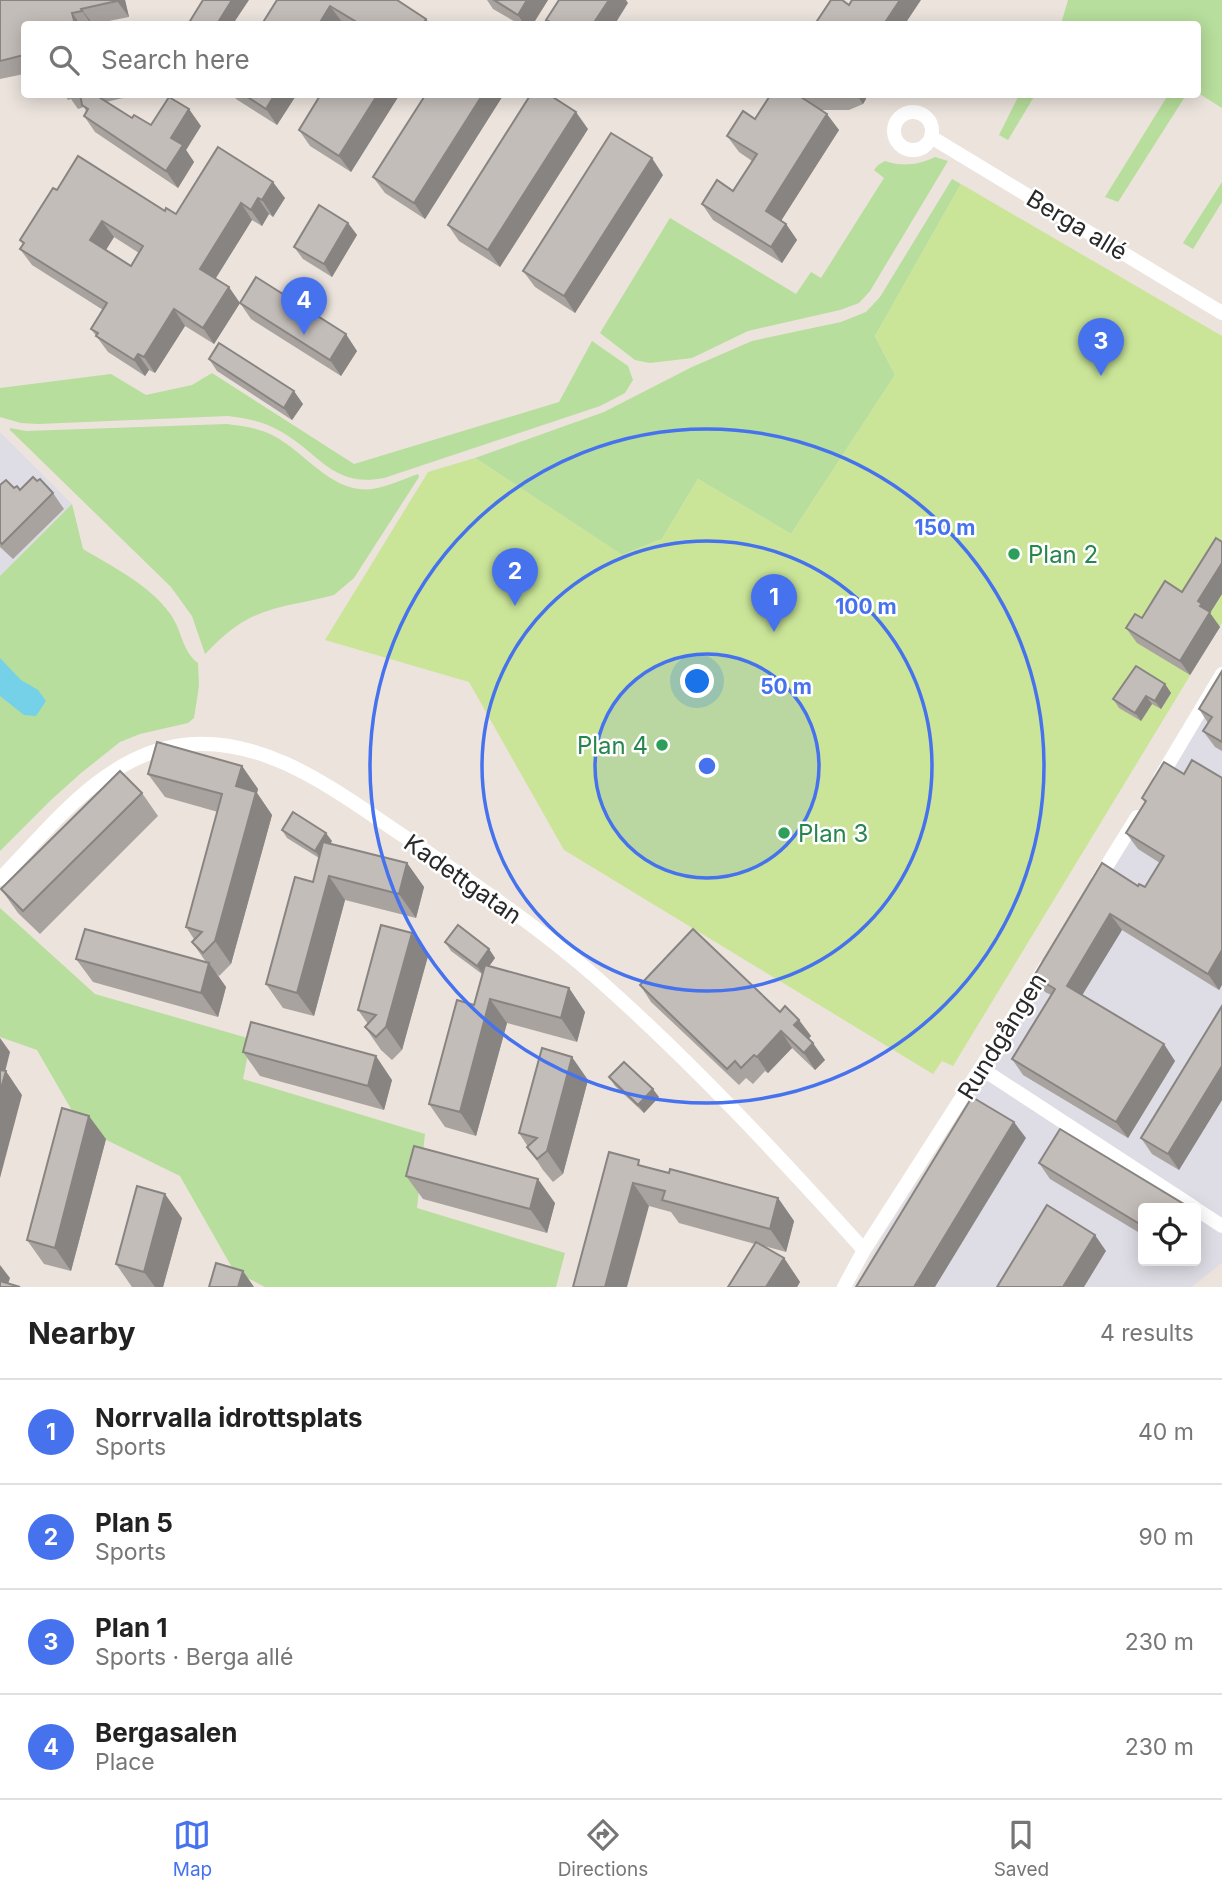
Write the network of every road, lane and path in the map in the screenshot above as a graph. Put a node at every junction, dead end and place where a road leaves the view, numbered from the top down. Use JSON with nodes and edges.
{"nodes":[{"id":1,"x":931,"y":137,"type":"dead end"},
{"id":2,"x":1222,"y":313,"type":"edge"},
{"id":3,"x":1222,"y":674,"type":"edge"},
{"id":4,"x":0,"y":878,"type":"edge"},
{"id":5,"x":1093,"y":889,"type":"edge"},
{"id":6,"x":1057,"y":948,"type":"edge"},
{"id":7,"x":982,"y":1069,"type":"junction"},
{"id":8,"x":1186,"y":1203,"type":"edge"},
{"id":9,"x":1201,"y":1213,"type":"edge"},
{"id":10,"x":1222,"y":1226,"type":"edge"},
{"id":11,"x":864,"y":1250,"type":"junction"},
{"id":12,"x":844,"y":1287,"type":"edge"}],
"edges":[{"from":1,"to":2,"type":"street","name":"Berga allé"},
{"from":3,"to":5,"type":"street"},
{"from":4,"to":11,"type":"street","name":"Kadettgatan"},
{"from":6,"to":7,"type":"street","name":"Rundgången"},
{"from":7,"to":8,"type":"street"},
{"from":7,"to":11,"type":"street","name":"Rundgången"},
{"from":9,"to":10,"type":"street"},
{"from":11,"to":12,"type":"street","name":"Rundgången"}]}
